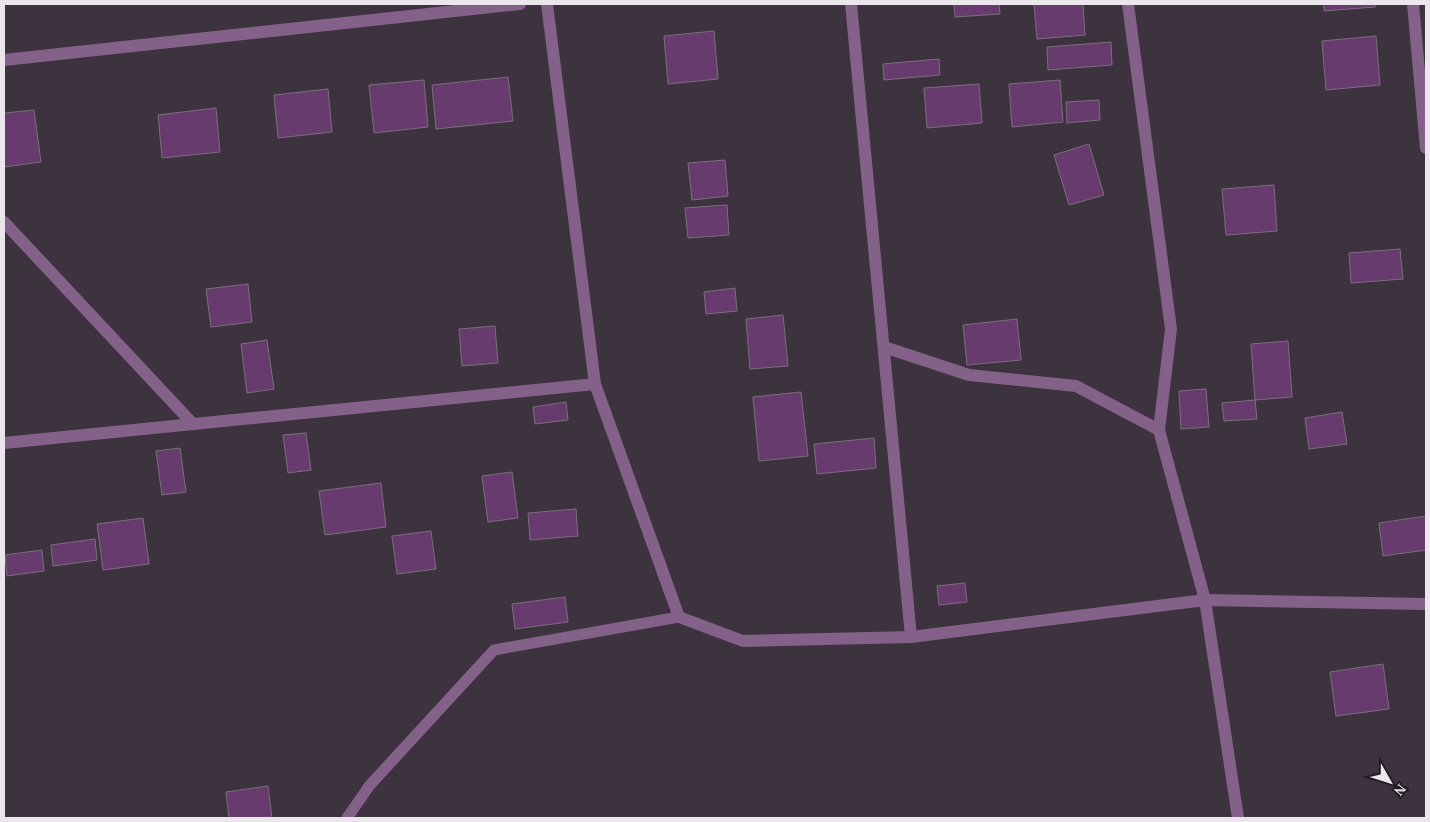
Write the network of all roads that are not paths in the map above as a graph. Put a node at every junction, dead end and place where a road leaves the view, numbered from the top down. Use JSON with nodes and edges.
{"nodes":[{"id":1,"x":520,"y":4,"type":"edge"},
{"id":2,"x":547,"y":4,"type":"edge"},
{"id":3,"x":851,"y":4,"type":"edge"},
{"id":4,"x":1128,"y":4,"type":"edge"},
{"id":5,"x":1413,"y":4,"type":"edge"},
{"id":6,"x":4,"y":60,"type":"edge"},
{"id":7,"x":1426,"y":148,"type":"edge"},
{"id":8,"x":4,"y":222,"type":"edge"},
{"id":9,"x":884,"y":348,"type":"junction"},
{"id":10,"x":596,"y":384,"type":"junction"},
{"id":11,"x":193,"y":424,"type":"junction"},
{"id":12,"x":1159,"y":430,"type":"junction"},
{"id":13,"x":4,"y":443,"type":"edge"},
{"id":14,"x":1206,"y":600,"type":"junction"},
{"id":15,"x":1426,"y":604,"type":"edge"},
{"id":16,"x":679,"y":617,"type":"junction"},
{"id":17,"x":911,"y":637,"type":"junction"},
{"id":18,"x":347,"y":818,"type":"edge"},
{"id":19,"x":1238,"y":818,"type":"edge"}],
"edges":[{"from":1,"to":6,"type":"street"},
{"from":2,"to":10,"type":"street"},
{"from":3,"to":9,"type":"street"},
{"from":4,"to":12,"type":"street"},
{"from":5,"to":7,"type":"street"},
{"from":8,"to":11,"type":"street"},
{"from":9,"to":12,"type":"street"},
{"from":9,"to":17,"type":"street"},
{"from":10,"to":11,"type":"street"},
{"from":10,"to":16,"type":"street"},
{"from":11,"to":13,"type":"street"},
{"from":12,"to":14,"type":"street"},
{"from":14,"to":15,"type":"street"},
{"from":14,"to":17,"type":"street"},
{"from":14,"to":19,"type":"street"},
{"from":16,"to":17,"type":"street"},
{"from":16,"to":18,"type":"lane"}]}
